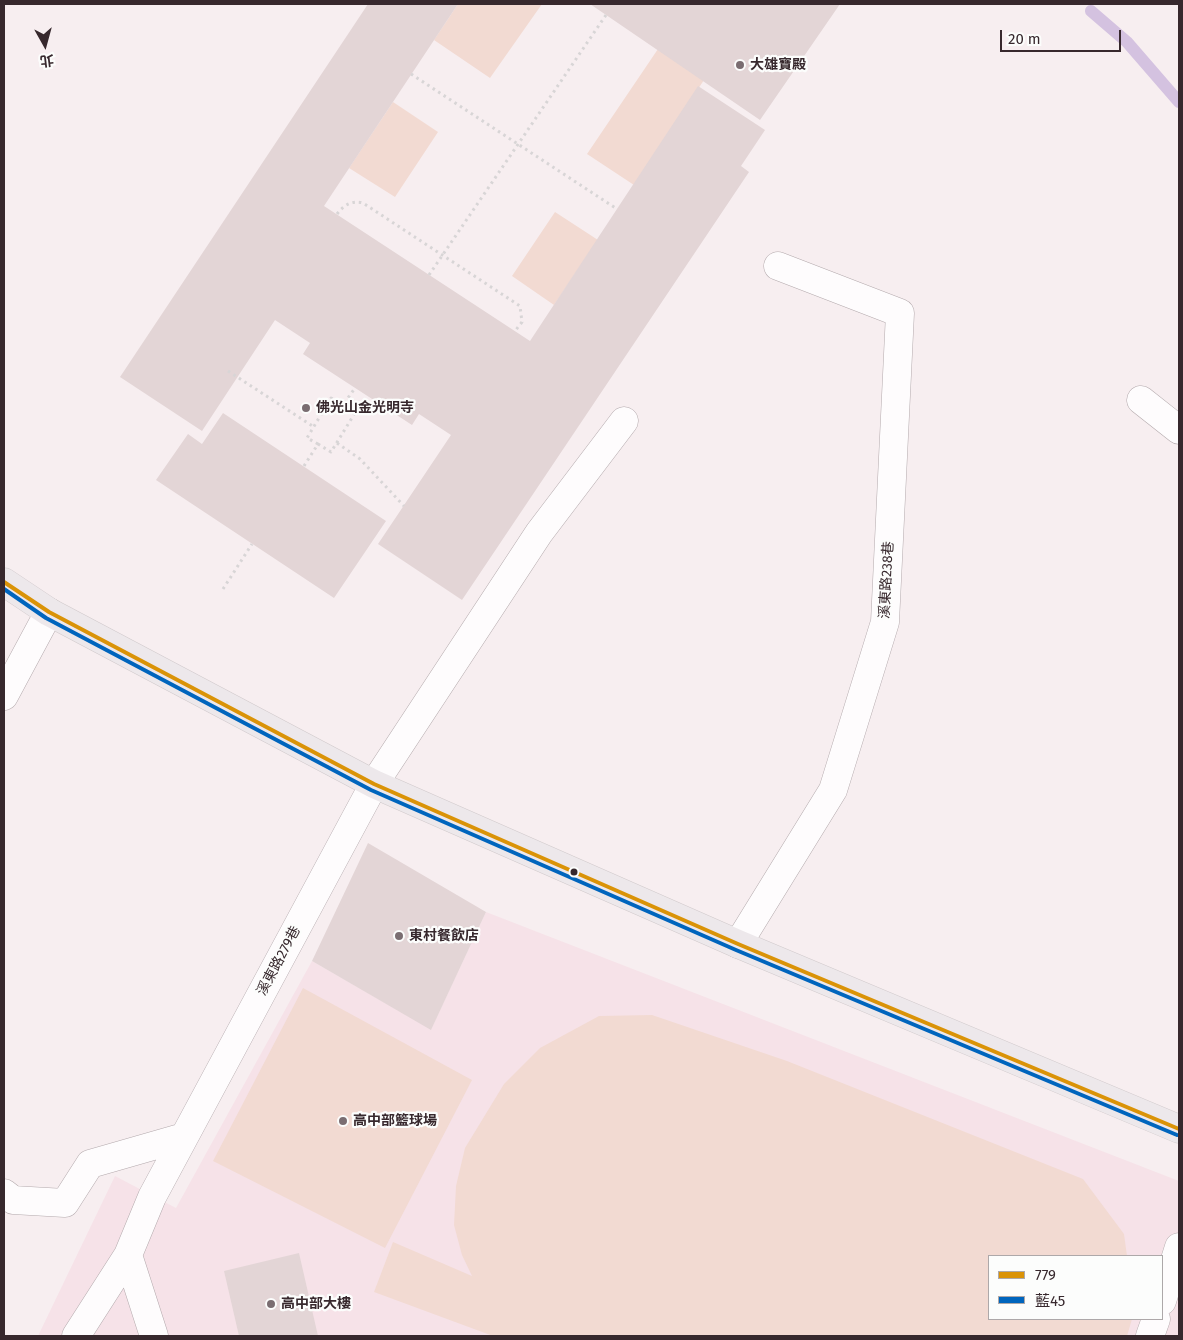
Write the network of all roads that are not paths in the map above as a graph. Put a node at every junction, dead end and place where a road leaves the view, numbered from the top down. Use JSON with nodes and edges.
{"nodes":[{"id":1,"x":778,"y":266,"type":"dead end"},
{"id":2,"x":1141,"y":400,"type":"dead end"},
{"id":3,"x":624,"y":421,"type":"dead end"},
{"id":4,"x":1179,"y":430,"type":"edge"},
{"id":5,"x":4,"y":582,"type":"edge"},
{"id":6,"x":49,"y":612,"type":"junction"},
{"id":7,"x":4,"y":696,"type":"edge"},
{"id":8,"x":374,"y":784,"type":"junction"},
{"id":9,"x":738,"y":944,"type":"junction"},
{"id":10,"x":1179,"y":1129,"type":"edge"},
{"id":11,"x":184,"y":1137,"type":"junction"},
{"id":12,"x":4,"y":1192,"type":"edge"},
{"id":13,"x":1179,"y":1248,"type":"edge"},
{"id":14,"x":128,"y":1255,"type":"junction"},
{"id":15,"x":1163,"y":1299,"type":"edge"},
{"id":16,"x":1156,"y":1320,"type":"edge"},
{"id":17,"x":76,"y":1336,"type":"edge"},
{"id":18,"x":154,"y":1336,"type":"edge"},
{"id":19,"x":1150,"y":1336,"type":"edge"}],
"edges":[{"from":1,"to":9,"type":"lane","name":"溪東路238巷"},
{"from":2,"to":4,"type":"lane"},
{"from":3,"to":8,"type":"lane","name":"溪東路279巷"},
{"from":5,"to":6,"type":"main road"},
{"from":6,"to":7,"type":"lane"},
{"from":6,"to":8,"type":"main road"},
{"from":8,"to":9,"type":"main road"},
{"from":8,"to":11,"type":"lane","name":"溪東路279巷"},
{"from":9,"to":10,"type":"main road"},
{"from":11,"to":12,"type":"lane"},
{"from":11,"to":14,"type":"lane","name":"溪東路279巷"},
{"from":13,"to":15,"type":"lane"},
{"from":14,"to":17,"type":"lane","name":"溪東路279巷"},
{"from":14,"to":18,"type":"lane"},
{"from":16,"to":19,"type":"lane"}]}
